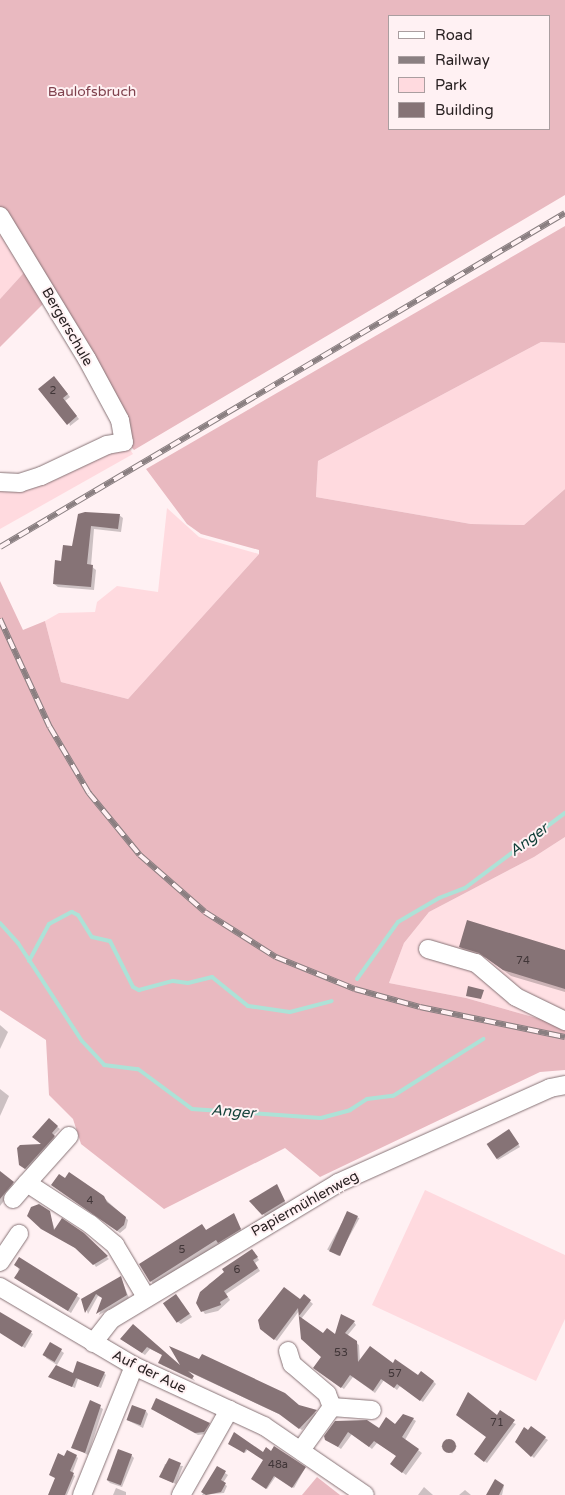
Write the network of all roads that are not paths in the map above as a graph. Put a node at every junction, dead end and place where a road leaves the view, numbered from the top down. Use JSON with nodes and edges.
{"nodes":[{"id":1,"x":0,"y":216,"type":"edge"},
{"id":2,"x":0,"y":482,"type":"edge"},
{"id":3,"x":428,"y":949,"type":"dead end"},
{"id":4,"x":565,"y":1021,"type":"edge"},
{"id":5,"x":565,"y":1085,"type":"edge"},
{"id":6,"x":69,"y":1136,"type":"dead end"},
{"id":7,"x":27,"y":1183,"type":"junction"},
{"id":8,"x":13,"y":1199,"type":"dead end"},
{"id":9,"x":19,"y":1234,"type":"dead end"},
{"id":10,"x":0,"y":1262,"type":"edge"},
{"id":11,"x":0,"y":1287,"type":"edge"},
{"id":12,"x":146,"y":1297,"type":"junction"},
{"id":13,"x":92,"y":1343,"type":"junction"},
{"id":14,"x":288,"y":1352,"type":"dead end"},
{"id":15,"x":134,"y":1366,"type":"junction"},
{"id":16,"x":332,"y":1407,"type":"junction"},
{"id":17,"x":229,"y":1410,"type":"junction"},
{"id":18,"x":372,"y":1410,"type":"dead end"},
{"id":19,"x":302,"y":1450,"type":"junction"},
{"id":20,"x":82,"y":1495,"type":"edge"},
{"id":21,"x":181,"y":1495,"type":"edge"},
{"id":22,"x":365,"y":1495,"type":"edge"}],
"edges":[{"from":1,"to":2,"type":"street","name":"Bergerschule"},
{"from":3,"to":4,"type":"street"},
{"from":5,"to":12,"type":"street","name":"Papiermühlenweg"},
{"from":6,"to":7,"type":"street"},
{"from":7,"to":8,"type":"street"},
{"from":7,"to":12,"type":"street"},
{"from":9,"to":10,"type":"street"},
{"from":11,"to":13,"type":"street","name":"Auf der Aue"},
{"from":12,"to":13,"type":"street","name":"Papiermühlenweg"},
{"from":13,"to":15,"type":"street","name":"Auf der Aue"},
{"from":14,"to":16,"type":"street"},
{"from":15,"to":17,"type":"street","name":"Auf der Aue"},
{"from":15,"to":20,"type":"street"},
{"from":16,"to":18,"type":"street"},
{"from":16,"to":19,"type":"street"},
{"from":17,"to":19,"type":"street","name":"Auf der Aue"},
{"from":17,"to":21,"type":"street"},
{"from":19,"to":22,"type":"street","name":"Auf der Aue"}]}
